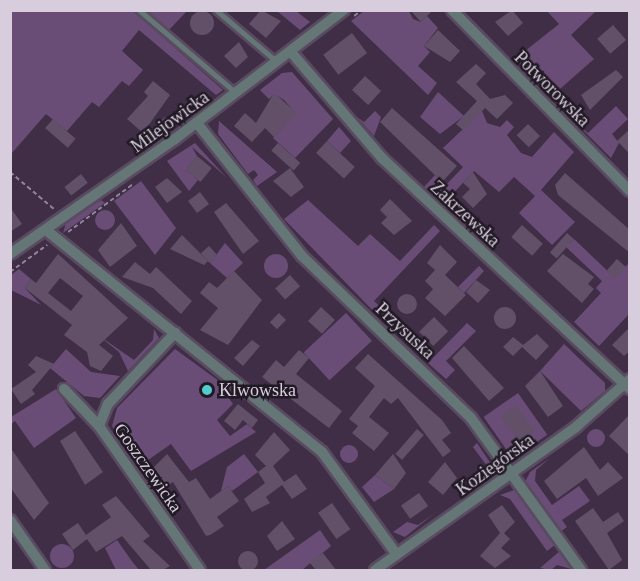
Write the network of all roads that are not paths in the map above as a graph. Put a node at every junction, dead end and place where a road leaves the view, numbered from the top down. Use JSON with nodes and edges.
{"nodes":[{"id":1,"x":139,"y":10,"type":"edge"},
{"id":2,"x":216,"y":10,"type":"edge"},
{"id":3,"x":344,"y":10,"type":"edge"},
{"id":4,"x":452,"y":10,"type":"edge"},
{"id":5,"x":291,"y":52,"type":"junction"},
{"id":6,"x":277,"y":62,"type":"junction"},
{"id":7,"x":237,"y":94,"type":"junction"},
{"id":8,"x":197,"y":123,"type":"junction"},
{"id":9,"x":630,"y":191,"type":"edge"},
{"id":10,"x":46,"y":230,"type":"junction"},
{"id":11,"x":10,"y":254,"type":"edge"},
{"id":12,"x":175,"y":333,"type":"junction"},
{"id":13,"x":628,"y":384,"type":"edge"},
{"id":14,"x":64,"y":389,"type":"dead end"},
{"id":15,"x":99,"y":426,"type":"junction"},
{"id":16,"x":512,"y":474,"type":"junction"},
{"id":17,"x":10,"y":520,"type":"edge"},
{"id":18,"x":397,"y":555,"type":"junction"},
{"id":19,"x":45,"y":570,"type":"edge"},
{"id":20,"x":200,"y":570,"type":"edge"},
{"id":21,"x":375,"y":570,"type":"edge"},
{"id":22,"x":581,"y":570,"type":"edge"}],
"edges":[{"from":1,"to":7,"type":"lane"},
{"from":2,"to":6,"type":"lane"},
{"from":3,"to":5,"type":"street","name":"Milejowicka"},
{"from":4,"to":9,"type":"street","name":"Potworowska"},
{"from":5,"to":6,"type":"street","name":"Milejowicka"},
{"from":5,"to":13,"type":"street","name":"Zakrzewska"},
{"from":6,"to":7,"type":"street","name":"Milejowicka"},
{"from":7,"to":8,"type":"street","name":"Milejowicka"},
{"from":8,"to":10,"type":"street","name":"Milejowicka"},
{"from":8,"to":16,"type":"street","name":"Przysuska"},
{"from":10,"to":11,"type":"street","name":"Milejowicka"},
{"from":10,"to":12,"type":"street"},
{"from":12,"to":15,"type":"street"},
{"from":12,"to":18,"type":"street"},
{"from":13,"to":16,"type":"street","name":"Koziegórska"},
{"from":14,"to":15,"type":"street","name":"Goszczewicka"},
{"from":15,"to":20,"type":"street","name":"Goszczewicka"},
{"from":16,"to":18,"type":"street","name":"Koziegórska"},
{"from":16,"to":22,"type":"street","name":"Przysuska"},
{"from":17,"to":19,"type":"street"},
{"from":18,"to":21,"type":"street","name":"Koziegórska"}]}
